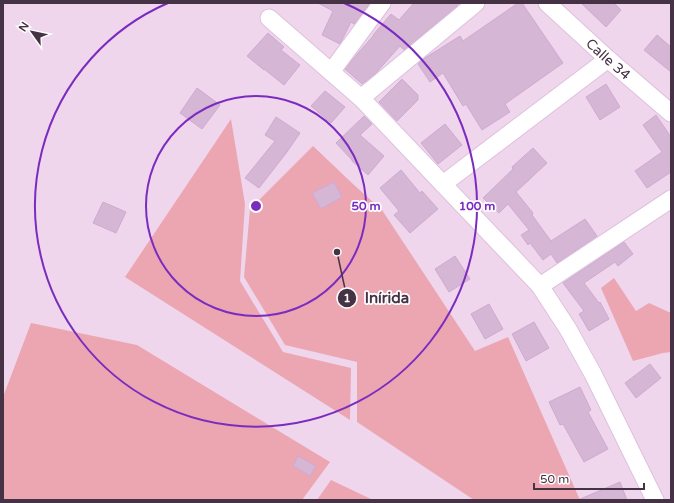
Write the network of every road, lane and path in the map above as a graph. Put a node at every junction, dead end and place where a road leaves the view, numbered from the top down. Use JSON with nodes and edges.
{"nodes":[{"id":1,"x":382,"y":3,"type":"edge"},
{"id":2,"x":476,"y":3,"type":"edge"},
{"id":3,"x":547,"y":3,"type":"edge"},
{"id":4,"x":269,"y":18,"type":"dead end"},
{"id":5,"x":608,"y":59,"type":"junction"},
{"id":6,"x":331,"y":72,"type":"junction"},
{"id":7,"x":361,"y":98,"type":"junction"},
{"id":8,"x":671,"y":113,"type":"edge"},
{"id":9,"x":443,"y":184,"type":"junction"},
{"id":10,"x":671,"y":199,"type":"edge"},
{"id":11,"x":540,"y":286,"type":"junction"},
{"id":12,"x":655,"y":500,"type":"edge"}],
"edges":[{"from":1,"to":6,"type":"street"},
{"from":2,"to":7,"type":"street"},
{"from":3,"to":5,"type":"street","name":"Calle 34"},
{"from":4,"to":6,"type":"street"},
{"from":5,"to":8,"type":"street","name":"Calle 34"},
{"from":5,"to":9,"type":"street"},
{"from":6,"to":7,"type":"street"},
{"from":7,"to":9,"type":"street"},
{"from":9,"to":11,"type":"street"},
{"from":10,"to":11,"type":"street"},
{"from":11,"to":12,"type":"street"}]}
